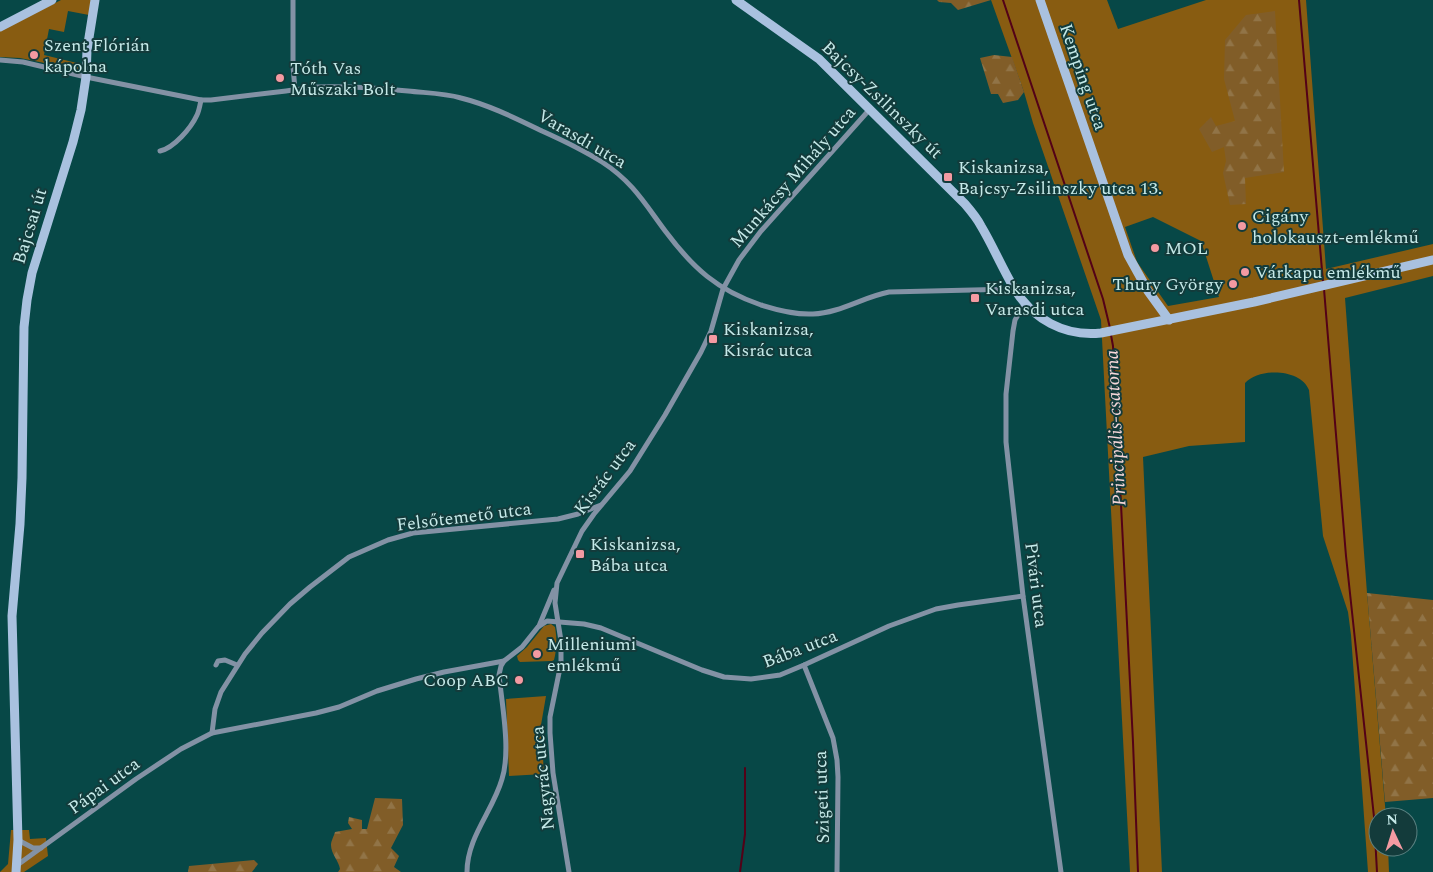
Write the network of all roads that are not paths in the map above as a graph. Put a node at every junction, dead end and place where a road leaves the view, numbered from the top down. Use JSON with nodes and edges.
{"nodes":[{"id":1,"x":52,"y":0,"type":"edge"},
{"id":2,"x":97,"y":0,"type":"edge"},
{"id":3,"x":293,"y":0,"type":"edge"},
{"id":4,"x":736,"y":0,"type":"edge"},
{"id":5,"x":1040,"y":0,"type":"edge"},
{"id":6,"x":0,"y":27,"type":"edge"},
{"id":7,"x":0,"y":60,"type":"edge"},
{"id":8,"x":86,"y":77,"type":"junction"},
{"id":9,"x":295,"y":90,"type":"junction"},
{"id":10,"x":201,"y":100,"type":"junction"},
{"id":11,"x":870,"y":109,"type":"junction"},
{"id":12,"x":160,"y":151,"type":"dead end"},
{"id":13,"x":1433,"y":260,"type":"edge"},
{"id":14,"x":723,"y":289,"type":"junction"},
{"id":15,"x":1014,"y":289,"type":"junction"},
{"id":16,"x":1025,"y":303,"type":"junction"},
{"id":17,"x":1169,"y":320,"type":"junction"},
{"id":18,"x":603,"y":503,"type":"junction"},
{"id":19,"x":557,"y":583,"type":"junction"},
{"id":20,"x":1024,"y":596,"type":"junction"},
{"id":21,"x":558,"y":622,"type":"junction"},
{"id":22,"x":538,"y":627,"type":"junction"},
{"id":23,"x":504,"y":661,"type":"junction"},
{"id":24,"x":216,"y":665,"type":"dead end"},
{"id":25,"x":237,"y":665,"type":"junction"},
{"id":26,"x":804,"y":665,"type":"junction"},
{"id":27,"x":212,"y":733,"type":"junction"},
{"id":28,"x":18,"y":840,"type":"junction"},
{"id":29,"x":44,"y":847,"type":"junction"},
{"id":30,"x":16,"y":869,"type":"edge"},
{"id":31,"x":467,"y":872,"type":"edge"},
{"id":32,"x":569,"y":872,"type":"edge"},
{"id":33,"x":837,"y":872,"type":"edge"},
{"id":34,"x":1061,"y":872,"type":"edge"}],
"edges":[{"from":1,"to":6,"type":"main road"},
{"from":2,"to":8,"type":"main road","name":"Bajcsai út"},
{"from":3,"to":9,"type":"street"},
{"from":4,"to":11,"type":"main road","name":"Bajcsy-Zsilinszky út"},
{"from":5,"to":17,"type":"main road","name":"Kemping utca"},
{"from":7,"to":8,"type":"street","name":"Varasdi utca"},
{"from":8,"to":10,"type":"street","name":"Varasdi utca"},
{"from":8,"to":28,"type":"main road","name":"Bajcsai út"},
{"from":9,"to":10,"type":"street","name":"Varasdi utca"},
{"from":9,"to":14,"type":"street","name":"Varasdi utca"},
{"from":10,"to":12,"type":"street"},
{"from":11,"to":14,"type":"street","name":"Munkácsy Mihály utca"},
{"from":11,"to":15,"type":"main road","name":"Bajcsy-Zsilinszky út"},
{"from":13,"to":17,"type":"main road","name":"Bajcsy-Zsilinszky út"},
{"from":14,"to":15,"type":"street","name":"Varasdi utca"},
{"from":14,"to":18,"type":"street","name":"Kisrác utca"},
{"from":15,"to":16,"type":"main road","name":"Bajcsy-Zsilinszky út"},
{"from":16,"to":17,"type":"main road","name":"Bajcsy-Zsilinszky út"},
{"from":16,"to":20,"type":"street","name":"Pivári utca"},
{"from":18,"to":19,"type":"street","name":"Kisrác utca"},
{"from":18,"to":25,"type":"street","name":"Felsőtemető utca"},
{"from":19,"to":21,"type":"street","name":"Kisrác utca"},
{"from":19,"to":22,"type":"street"},
{"from":20,"to":26,"type":"street","name":"Bába utca"},
{"from":20,"to":34,"type":"street","name":"Pivári utca"},
{"from":21,"to":22,"type":"street"},
{"from":21,"to":26,"type":"street","name":"Bába utca"},
{"from":21,"to":32,"type":"street","name":"Nagyrác utca"},
{"from":22,"to":23,"type":"street"},
{"from":23,"to":27,"type":"street","name":"Pápai utca"},
{"from":23,"to":31,"type":"street"},
{"from":24,"to":25,"type":"street"},
{"from":25,"to":27,"type":"street","name":"Felsőtemető utca"},
{"from":26,"to":33,"type":"street","name":"Szigeti utca"},
{"from":27,"to":29,"type":"street","name":"Pápai utca"},
{"from":28,"to":29,"type":"street"},
{"from":28,"to":30,"type":"main road","name":"Bajcsai út"},
{"from":29,"to":30,"type":"street","name":"Pápai utca"}]}
